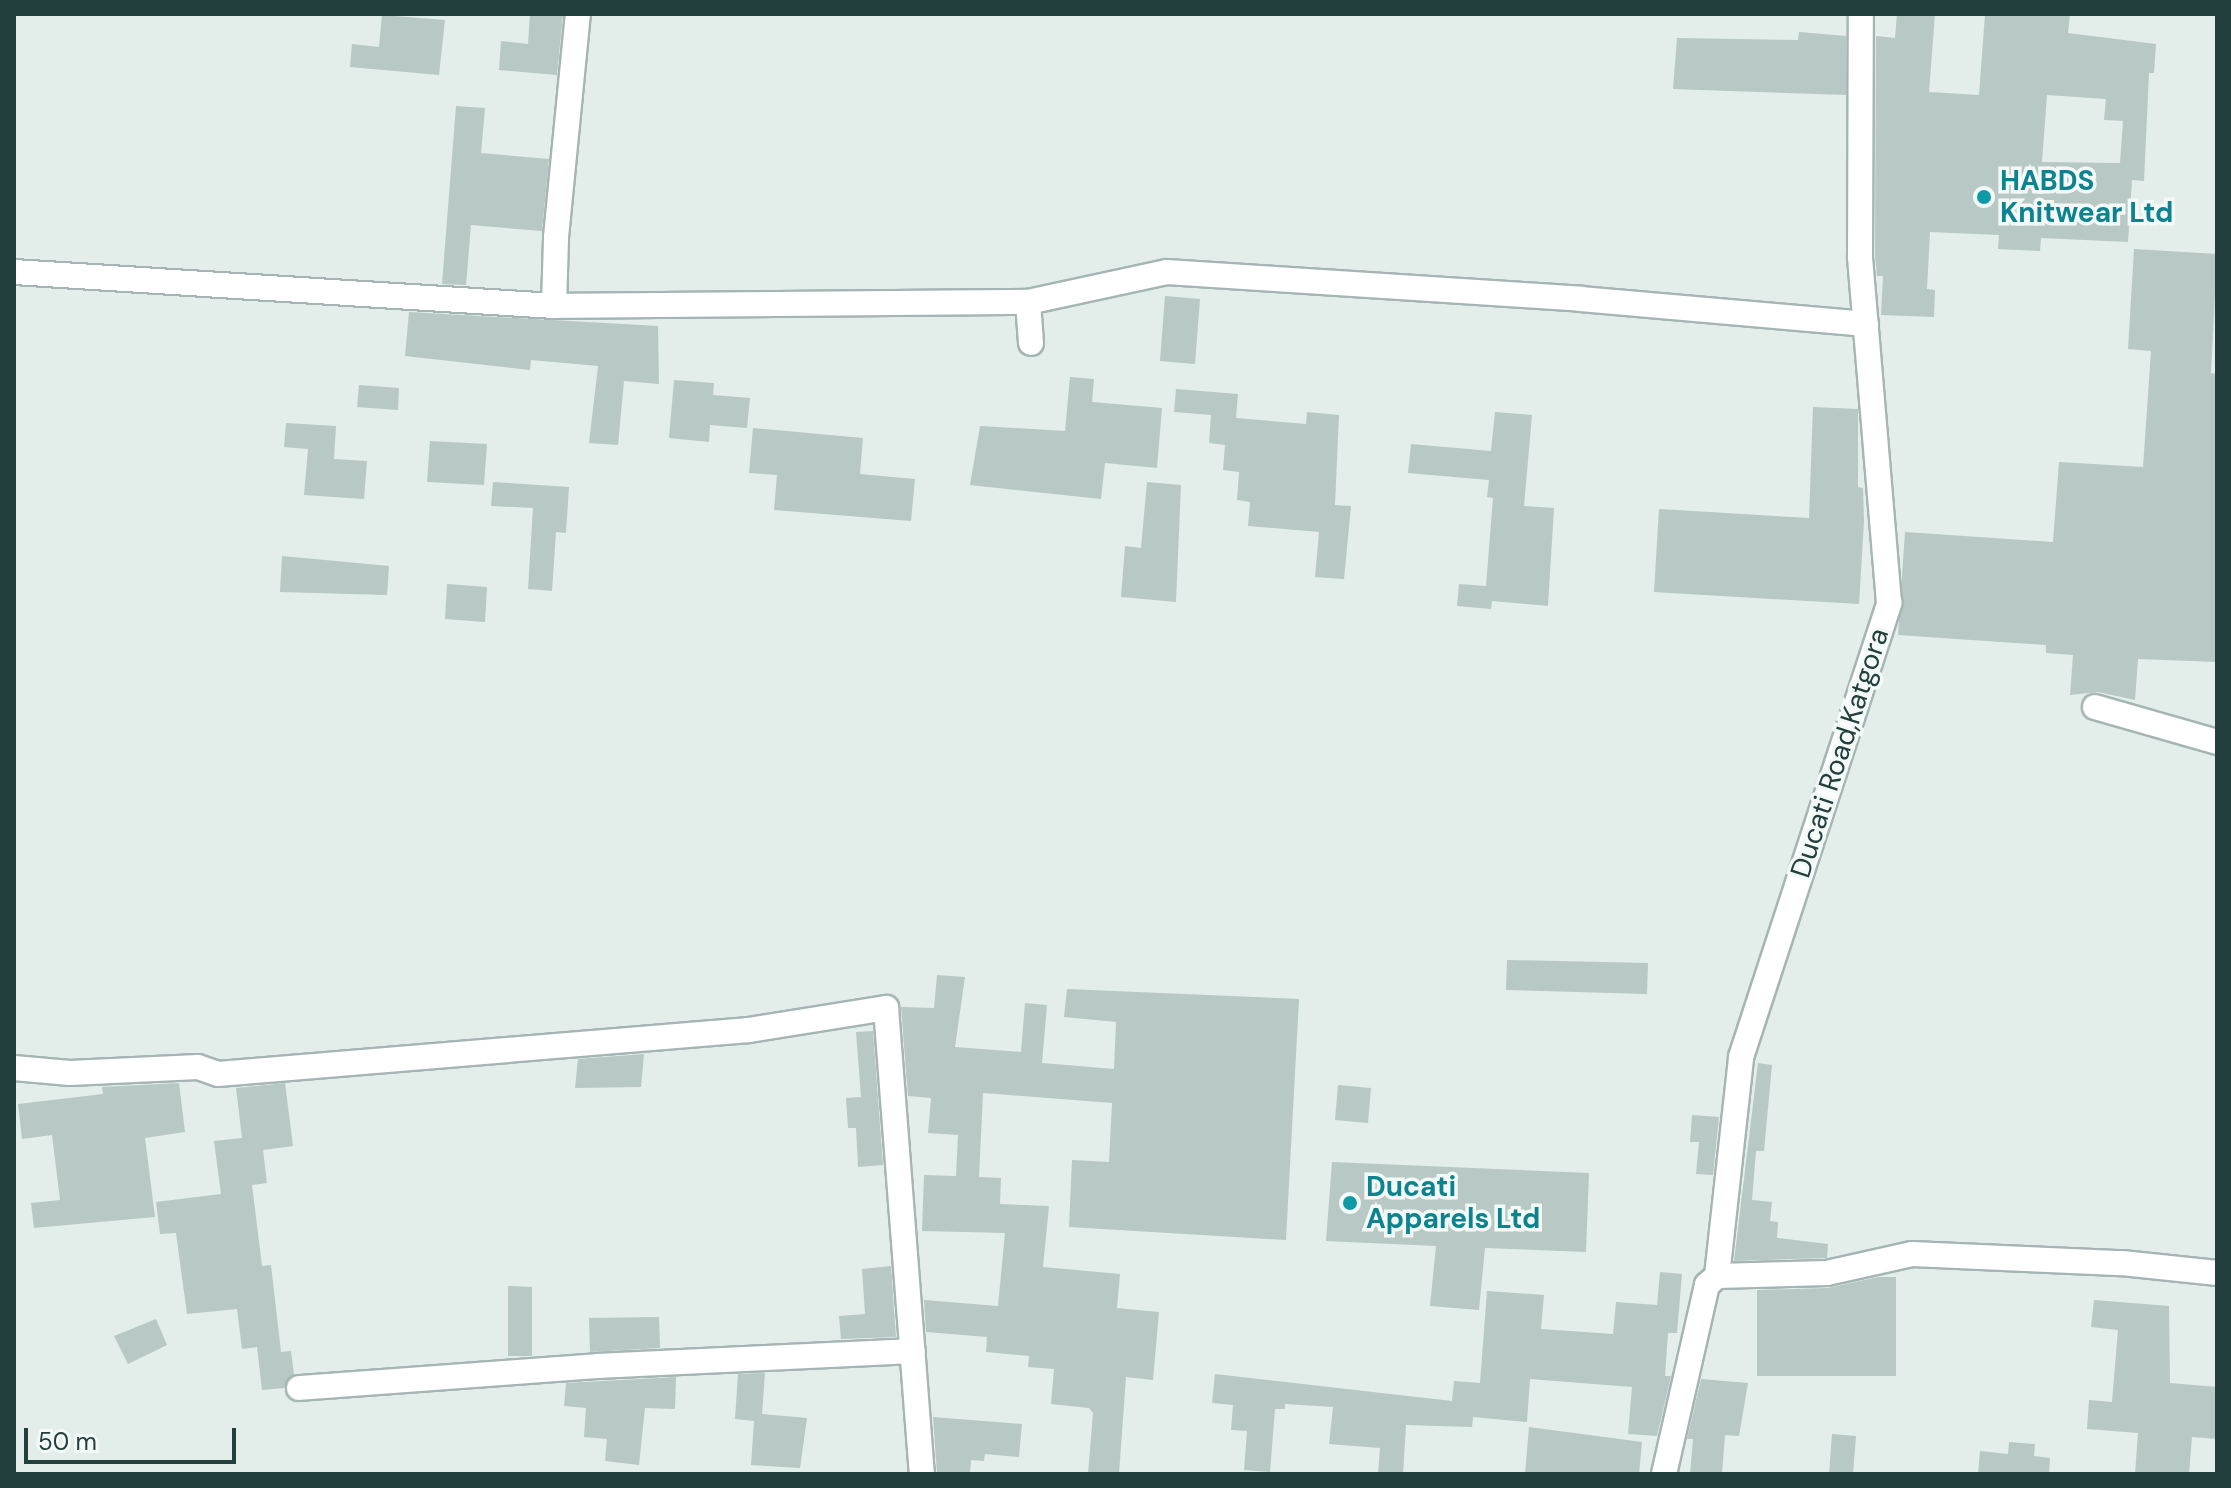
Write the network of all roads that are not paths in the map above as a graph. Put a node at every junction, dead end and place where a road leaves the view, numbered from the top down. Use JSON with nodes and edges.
{"nodes":[{"id":1,"x":578,"y":14,"type":"edge"},
{"id":2,"x":1861,"y":14,"type":"edge"},
{"id":3,"x":14,"y":272,"type":"edge"},
{"id":4,"x":1028,"y":302,"type":"junction"},
{"id":5,"x":554,"y":306,"type":"junction"},
{"id":6,"x":1866,"y":324,"type":"junction"},
{"id":7,"x":1031,"y":343,"type":"dead end"},
{"id":8,"x":2095,"y":707,"type":"dead end"},
{"id":9,"x":2217,"y":742,"type":"edge"},
{"id":10,"x":14,"y":1068,"type":"edge"},
{"id":11,"x":2217,"y":1273,"type":"edge"},
{"id":12,"x":1717,"y":1276,"type":"junction"},
{"id":13,"x":913,"y":1351,"type":"junction"},
{"id":14,"x":299,"y":1388,"type":"dead end"},
{"id":15,"x":922,"y":1474,"type":"edge"},
{"id":16,"x":1664,"y":1474,"type":"edge"}],
"edges":[{"from":1,"to":5,"type":"street"},
{"from":2,"to":6,"type":"street","name":"Ducati Road,Katgora"},
{"from":3,"to":5,"type":"street"},
{"from":4,"to":5,"type":"street"},
{"from":4,"to":6,"type":"street"},
{"from":4,"to":7,"type":"street"},
{"from":6,"to":12,"type":"street","name":"Ducati Road,Katgora"},
{"from":8,"to":9,"type":"street"},
{"from":10,"to":13,"type":"street"},
{"from":11,"to":12,"type":"street"},
{"from":12,"to":16,"type":"street","name":"Ducati Road,Katgora"},
{"from":13,"to":14,"type":"street"},
{"from":13,"to":15,"type":"street"}]}
